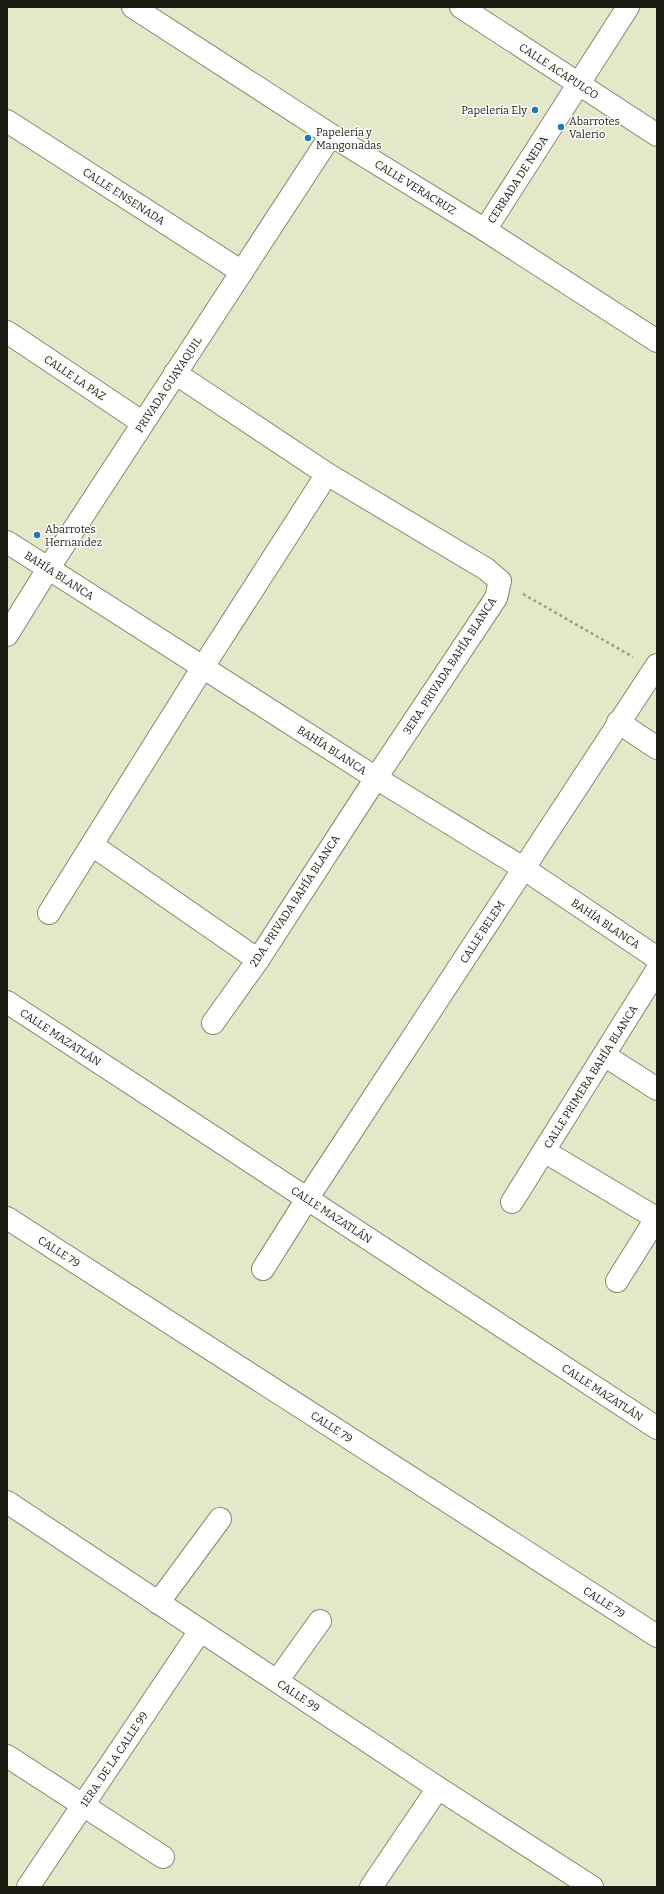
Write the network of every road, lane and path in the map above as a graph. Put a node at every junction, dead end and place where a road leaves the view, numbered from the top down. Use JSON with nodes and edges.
{"nodes":[{"id":1,"x":133,"y":7,"type":"edge"},
{"id":2,"x":461,"y":7,"type":"edge"},
{"id":3,"x":628,"y":7,"type":"edge"},
{"id":4,"x":579,"y":83,"type":"junction"},
{"id":5,"x":7,"y":121,"type":"edge"},
{"id":6,"x":657,"y":134,"type":"edge"},
{"id":7,"x":331,"y":135,"type":"junction"},
{"id":8,"x":485,"y":230,"type":"junction"},
{"id":9,"x":242,"y":272,"type":"junction"},
{"id":10,"x":7,"y":332,"type":"edge"},
{"id":11,"x":657,"y":341,"type":"edge"},
{"id":12,"x":175,"y":373,"type":"junction"},
{"id":13,"x":143,"y":424,"type":"junction"},
{"id":14,"x":327,"y":474,"type":"junction"},
{"id":15,"x":7,"y":542,"type":"edge"},
{"id":16,"x":48,"y":569,"type":"junction"},
{"id":17,"x":500,"y":581,"type":"junction"},
{"id":18,"x":7,"y":635,"type":"edge"},
{"id":19,"x":203,"y":667,"type":"junction"},
{"id":20,"x":656,"y":667,"type":"edge"},
{"id":21,"x":618,"y":722,"type":"junction"},
{"id":22,"x":657,"y":748,"type":"edge"},
{"id":23,"x":376,"y":778,"type":"junction"},
{"id":24,"x":92,"y":845,"type":"junction"},
{"id":25,"x":523,"y":868,"type":"junction"},
{"id":26,"x":50,"y":913,"type":"dead end"},
{"id":27,"x":657,"y":958,"type":"edge"},
{"id":28,"x":258,"y":960,"type":"junction"},
{"id":29,"x":657,"y":970,"type":"edge"},
{"id":30,"x":7,"y":1002,"type":"edge"},
{"id":31,"x":213,"y":1023,"type":"dead end"},
{"id":32,"x":604,"y":1055,"type":"junction"},
{"id":33,"x":657,"y":1089,"type":"edge"},
{"id":34,"x":544,"y":1151,"type":"junction"},
{"id":35,"x":307,"y":1199,"type":"junction"},
{"id":36,"x":512,"y":1202,"type":"dead end"},
{"id":37,"x":7,"y":1218,"type":"edge"},
{"id":38,"x":657,"y":1218,"type":"edge"},
{"id":39,"x":263,"y":1270,"type":"dead end"},
{"id":40,"x":617,"y":1281,"type":"dead end"},
{"id":41,"x":657,"y":1428,"type":"edge"},
{"id":42,"x":7,"y":1502,"type":"edge"},
{"id":43,"x":220,"y":1519,"type":"dead end"},
{"id":44,"x":158,"y":1603,"type":"junction"},
{"id":45,"x":320,"y":1621,"type":"dead end"},
{"id":46,"x":200,"y":1631,"type":"junction"},
{"id":47,"x":657,"y":1636,"type":"edge"},
{"id":48,"x":278,"y":1681,"type":"junction"},
{"id":49,"x":7,"y":1756,"type":"edge"},
{"id":50,"x":438,"y":1788,"type":"junction"},
{"id":51,"x":82,"y":1806,"type":"junction"},
{"id":52,"x":163,"y":1857,"type":"dead end"},
{"id":53,"x":28,"y":1887,"type":"edge"},
{"id":54,"x":371,"y":1887,"type":"edge"},
{"id":55,"x":592,"y":1887,"type":"edge"}],
"edges":[{"from":1,"to":7,"type":"street","name":"CALLE VERACRUZ"},
{"from":2,"to":4,"type":"street","name":"CALLE ACAPULCO"},
{"from":3,"to":4,"type":"street","name":"CERRADA DE NEDA"},
{"from":4,"to":6,"type":"street","name":"CALLE ACAPULCO"},
{"from":4,"to":8,"type":"street","name":"CERRADA DE NEDA"},
{"from":5,"to":9,"type":"street","name":"CALLE ENSENADA"},
{"from":7,"to":8,"type":"street","name":"CALLE VERACRUZ"},
{"from":7,"to":9,"type":"street","name":"PRIVADA GUAYAQUIL"},
{"from":8,"to":11,"type":"street","name":"CALLE VERACRUZ"},
{"from":9,"to":12,"type":"street","name":"PRIVADA GUAYAQUIL"},
{"from":10,"to":13,"type":"street","name":"CALLE LA PAZ"},
{"from":12,"to":13,"type":"street","name":"PRIVADA GUAYAQUIL"},
{"from":12,"to":14,"type":"street"},
{"from":13,"to":16,"type":"street","name":"PRIVADA GUAYAQUIL"},
{"from":14,"to":17,"type":"street"},
{"from":14,"to":19,"type":"street"},
{"from":15,"to":16,"type":"street","name":"BAHÍA BLANCA"},
{"from":16,"to":18,"type":"street","name":"PRIVADA GUAYAQUIL"},
{"from":16,"to":19,"type":"street","name":"BAHÍA BLANCA"},
{"from":17,"to":20,"type":"path"},
{"from":17,"to":23,"type":"street","name":"3ERA. PRIVADA BAHÍA BLANCA"},
{"from":19,"to":23,"type":"street","name":"BAHÍA BLANCA"},
{"from":19,"to":24,"type":"street"},
{"from":20,"to":21,"type":"street","name":"CALLE BELEM"},
{"from":21,"to":22,"type":"street"},
{"from":21,"to":25,"type":"street","name":"CALLE BELEM"},
{"from":23,"to":25,"type":"street","name":"BAHÍA BLANCA"},
{"from":23,"to":28,"type":"street","name":"2DA. PRIVADA BAHÍA BLANCA"},
{"from":24,"to":26,"type":"street"},
{"from":24,"to":28,"type":"street"},
{"from":25,"to":27,"type":"street","name":"BAHÍA BLANCA"},
{"from":25,"to":35,"type":"street","name":"CALLE BELEM"},
{"from":28,"to":31,"type":"street","name":"2DA. PRIVADA BAHÍA BLANCA"},
{"from":29,"to":32,"type":"street","name":"CALLE PRIMERA BAHÍA BLANCA"},
{"from":30,"to":35,"type":"street","name":"CALLE MAZATLÁN"},
{"from":32,"to":33,"type":"street"},
{"from":32,"to":34,"type":"street","name":"CALLE PRIMERA BAHÍA BLANCA"},
{"from":34,"to":36,"type":"street"},
{"from":34,"to":38,"type":"street","name":"CALLE PRIMERA BAHÍA BLANCA"},
{"from":35,"to":39,"type":"street","name":"CALLE BELEM"},
{"from":35,"to":41,"type":"street","name":"CALLE MAZATLÁN"},
{"from":37,"to":47,"type":"street","name":"CALLE 79"},
{"from":38,"to":40,"type":"street"},
{"from":42,"to":44,"type":"street","name":"CALLE 99"},
{"from":43,"to":44,"type":"street"},
{"from":44,"to":46,"type":"street","name":"CALLE 99"},
{"from":45,"to":48,"type":"street"},
{"from":46,"to":48,"type":"street","name":"CALLE 99"},
{"from":46,"to":51,"type":"street","name":"1ERA. DE LA CALLE 99"},
{"from":48,"to":50,"type":"street","name":"CALLE 99"},
{"from":49,"to":51,"type":"street"},
{"from":50,"to":54,"type":"street"},
{"from":50,"to":55,"type":"street","name":"CALLE 99"},
{"from":51,"to":52,"type":"street"},
{"from":51,"to":53,"type":"street","name":"1ERA. DE LA CALLE 99"}]}
